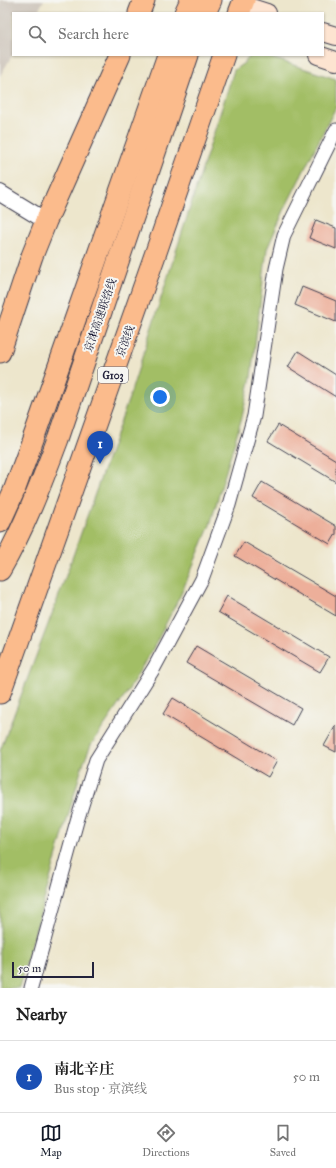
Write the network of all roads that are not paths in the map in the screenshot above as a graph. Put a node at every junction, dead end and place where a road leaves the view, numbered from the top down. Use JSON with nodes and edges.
{"nodes":[{"id":1,"x":144,"y":0,"type":"edge"},
{"id":2,"x":191,"y":0,"type":"edge"},
{"id":3,"x":211,"y":0,"type":"edge"},
{"id":4,"x":241,"y":6,"type":"edge"},
{"id":5,"x":139,"y":12,"type":"edge"},
{"id":6,"x":185,"y":12,"type":"edge"},
{"id":7,"x":205,"y":12,"type":"edge"},
{"id":8,"x":263,"y":12,"type":"edge"},
{"id":9,"x":324,"y":32,"type":"edge"},
{"id":10,"x":336,"y":36,"type":"edge"},
{"id":11,"x":120,"y":56,"type":"edge"},
{"id":12,"x":168,"y":56,"type":"edge"},
{"id":13,"x":188,"y":56,"type":"edge"},
{"id":14,"x":224,"y":56,"type":"edge"},
{"id":15,"x":321,"y":56,"type":"edge"},
{"id":16,"x":336,"y":61,"type":"edge"},
{"id":17,"x":336,"y":130,"type":"edge"},
{"id":18,"x":0,"y":192,"type":"edge"},
{"id":19,"x":46,"y":221,"type":"junction"},
{"id":20,"x":0,"y":352,"type":"edge"},
{"id":21,"x":0,"y":522,"type":"edge"},
{"id":22,"x":0,"y":570,"type":"edge"},
{"id":23,"x":0,"y":693,"type":"edge"},
{"id":24,"x":32,"y":988,"type":"edge"}],
"edges":[{"from":1,"to":5,"type":"highway"},
{"from":2,"to":6,"type":"highway"},
{"from":3,"to":7,"type":"highway"},
{"from":4,"to":8,"type":"main road"},
{"from":9,"to":10,"type":"main road"},
{"from":11,"to":19,"type":"highway"},
{"from":12,"to":21,"type":"highway","name":"京津高速联络线"},
{"from":13,"to":22,"type":"highway","name":"京津高速联络线"},
{"from":14,"to":23,"type":"highway","name":"京滨线","number":"G103"},
{"from":15,"to":16,"type":"main road"},
{"from":17,"to":24,"type":"street"},
{"from":18,"to":19,"type":"street"},
{"from":19,"to":20,"type":"highway"}]}
